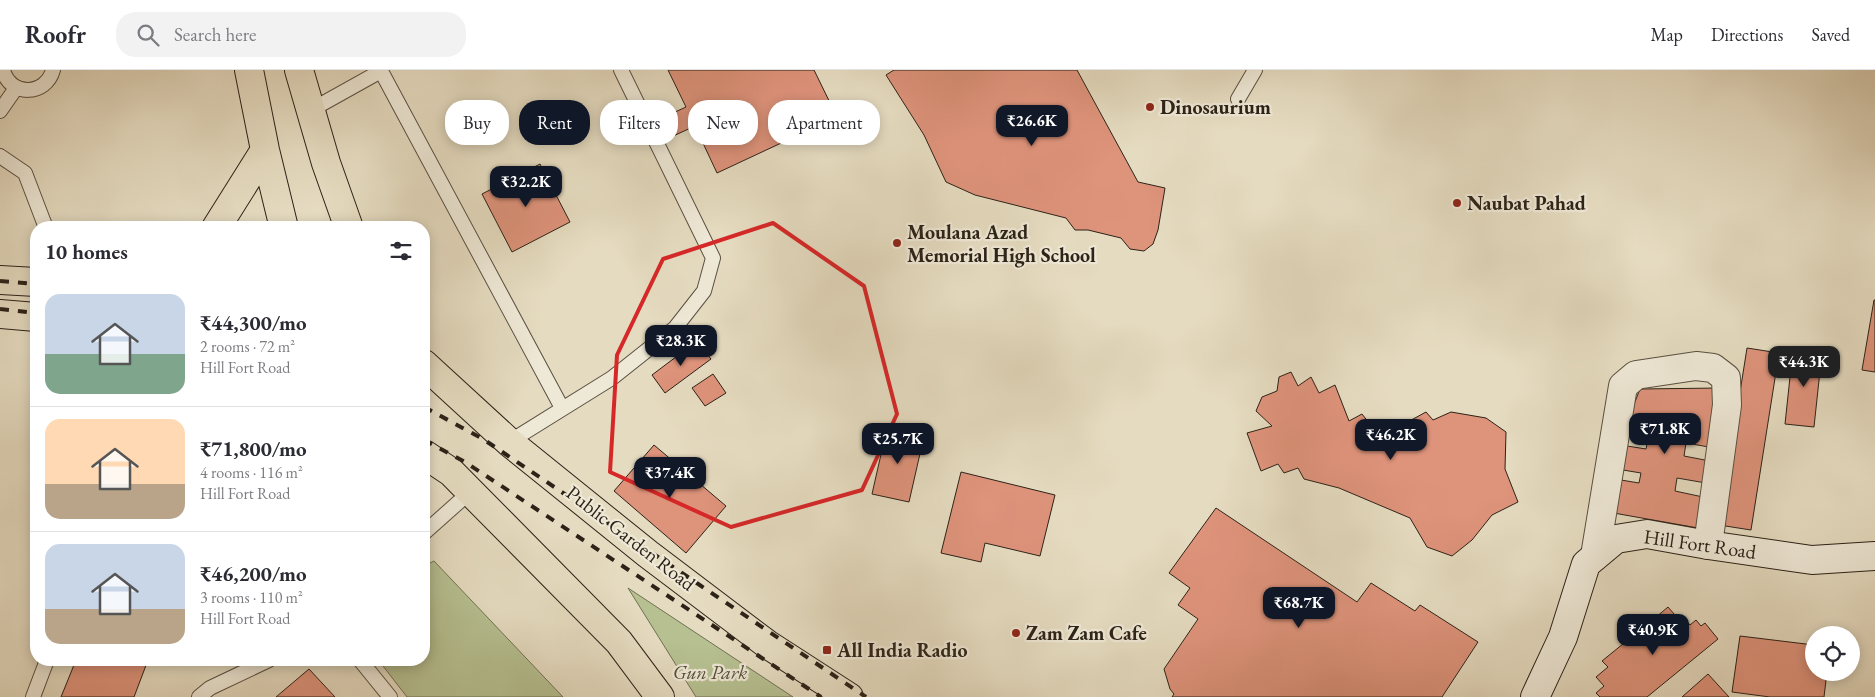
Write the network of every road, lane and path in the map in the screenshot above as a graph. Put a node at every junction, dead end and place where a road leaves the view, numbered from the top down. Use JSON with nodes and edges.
{"nodes":[{"id":1,"x":3,"y":70,"type":"edge"},
{"id":2,"x":53,"y":70,"type":"edge"},
{"id":3,"x":249,"y":70,"type":"edge"},
{"id":4,"x":298,"y":70,"type":"edge"},
{"id":5,"x":621,"y":70,"type":"edge"},
{"id":6,"x":1255,"y":70,"type":"edge"},
{"id":7,"x":385,"y":72,"type":"edge"},
{"id":8,"x":16,"y":88,"type":"junction"},
{"id":9,"x":1238,"y":99,"type":"dead end"},
{"id":10,"x":311,"y":110,"type":"junction"},
{"id":11,"x":0,"y":111,"type":"edge"},
{"id":12,"x":265,"y":150,"type":"junction"},
{"id":13,"x":0,"y":156,"type":"edge"},
{"id":14,"x":43,"y":221,"type":"edge"},
{"id":15,"x":220,"y":221,"type":"edge"},
{"id":16,"x":282,"y":221,"type":"edge"},
{"id":17,"x":347,"y":221,"type":"edge"},
{"id":18,"x":0,"y":280,"type":"edge"},
{"id":19,"x":30,"y":282,"type":"edge"},
{"id":20,"x":0,"y":314,"type":"edge"},
{"id":21,"x":30,"y":316,"type":"edge"},
{"id":22,"x":430,"y":370,"type":"edge"},
{"id":23,"x":562,"y":408,"type":"junction"},
{"id":24,"x":509,"y":442,"type":"junction"},
{"id":25,"x":430,"y":458,"type":"edge"},
{"id":26,"x":470,"y":492,"type":"junction"},
{"id":27,"x":430,"y":528,"type":"edge"},
{"id":28,"x":1708,"y":545,"type":"junction"},
{"id":29,"x":1596,"y":556,"type":"junction"},
{"id":30,"x":1875,"y":556,"type":"edge"},
{"id":31,"x":45,"y":666,"type":"edge"},
{"id":32,"x":256,"y":666,"type":"edge"},
{"id":33,"x":365,"y":666,"type":"edge"},
{"id":34,"x":33,"y":697,"type":"edge"},
{"id":35,"x":199,"y":697,"type":"edge"},
{"id":36,"x":390,"y":697,"type":"edge"},
{"id":37,"x":660,"y":697,"type":"edge"},
{"id":38,"x":849,"y":697,"type":"edge"},
{"id":39,"x":1535,"y":697,"type":"edge"}],
"edges":[{"from":1,"to":8,"type":"lane"},
{"from":2,"to":8,"type":"lane"},
{"from":3,"to":12,"type":"highway"},
{"from":4,"to":10,"type":"highway"},
{"from":5,"to":23,"type":"lane"},
{"from":6,"to":9,"type":"lane"},
{"from":7,"to":10,"type":"lane"},
{"from":7,"to":23,"type":"lane"},
{"from":8,"to":11,"type":"lane"},
{"from":10,"to":17,"type":"highway"},
{"from":12,"to":15,"type":"highway"},
{"from":12,"to":16,"type":"highway"},
{"from":13,"to":14,"type":"lane"},
{"from":18,"to":19,"type":"highway"},
{"from":20,"to":21,"type":"highway"},
{"from":22,"to":24,"type":"highway","name":"Public Garden Road"},
{"from":23,"to":24,"type":"lane"},
{"from":24,"to":38,"type":"highway","name":"Public Garden Road"},
{"from":25,"to":26,"type":"highway"},
{"from":26,"to":27,"type":"lane"},
{"from":26,"to":37,"type":"highway"},
{"from":28,"to":29,"type":"main road","name":"Hill Fort Road"},
{"from":28,"to":29,"type":"main road"},
{"from":28,"to":30,"type":"main road","name":"Hill Fort Road"},
{"from":29,"to":39,"type":"main road","name":"Hill Fort Road"},
{"from":31,"to":34,"type":"lane"},
{"from":32,"to":35,"type":"lane"},
{"from":33,"to":36,"type":"lane"}]}
